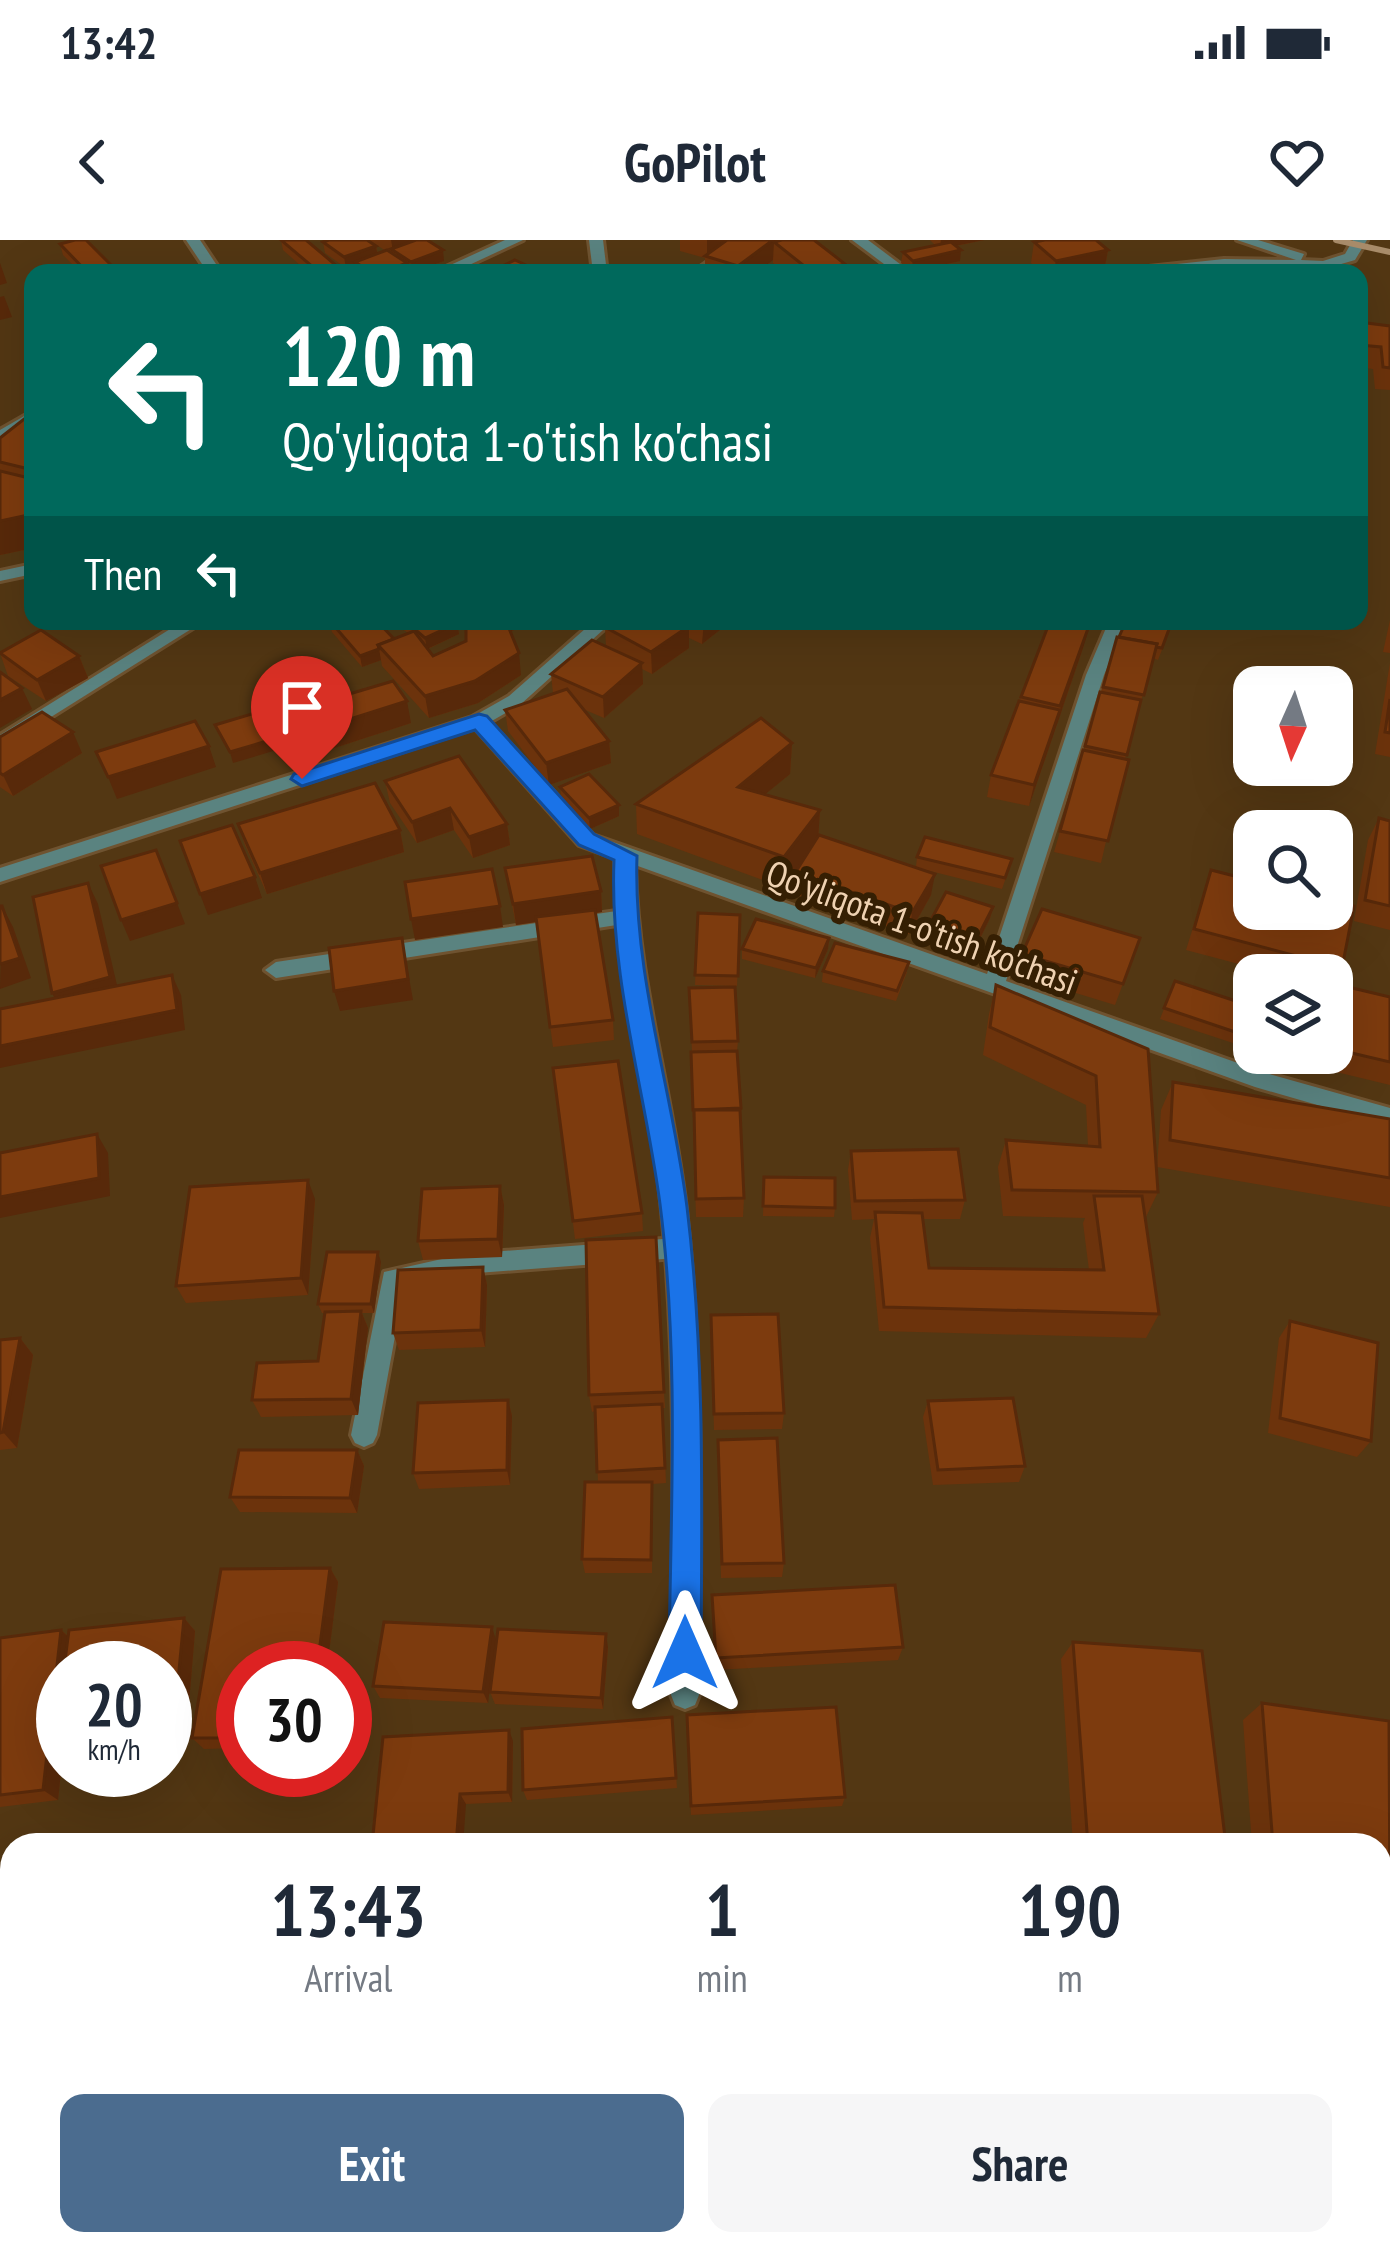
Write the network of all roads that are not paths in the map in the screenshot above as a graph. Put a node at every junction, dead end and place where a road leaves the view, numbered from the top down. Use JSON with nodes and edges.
{"nodes":[{"id":1,"x":516,"y":240,"type":"edge"},
{"id":2,"x":747,"y":240,"type":"edge"},
{"id":3,"x":859,"y":240,"type":"edge"},
{"id":4,"x":1244,"y":240,"type":"edge"},
{"id":5,"x":1360,"y":240,"type":"edge"},
{"id":6,"x":461,"y":264,"type":"edge"},
{"id":7,"x":712,"y":264,"type":"edge"},
{"id":8,"x":892,"y":264,"type":"edge"},
{"id":9,"x":1215,"y":264,"type":"edge"},
{"id":10,"x":1257,"y":264,"type":"edge"},
{"id":11,"x":1318,"y":264,"type":"edge"},
{"id":12,"x":1330,"y":264,"type":"edge"},
{"id":13,"x":180,"y":630,"type":"edge"},
{"id":14,"x":594,"y":630,"type":"edge"},
{"id":15,"x":1114,"y":630,"type":"edge"},
{"id":16,"x":479,"y":721,"type":"junction"},
{"id":17,"x":0,"y":742,"type":"edge"},
{"id":18,"x":626,"y":856,"type":"junction"},
{"id":19,"x":0,"y":875,"type":"edge"},
{"id":20,"x":623,"y":916,"type":"junction"},
{"id":21,"x":276,"y":970,"type":"dead end"},
{"id":22,"x":993,"y":988,"type":"junction"},
{"id":23,"x":1390,"y":1117,"type":"edge"},
{"id":24,"x":676,"y":1248,"type":"junction"},
{"id":25,"x":364,"y":1435,"type":"dead end"},
{"id":26,"x":685,"y":1695,"type":"dead end"}],
"edges":[{"from":1,"to":6,"type":"street"},
{"from":2,"to":7,"type":"street"},
{"from":3,"to":8,"type":"street"},
{"from":4,"to":11,"type":"street"},
{"from":5,"to":12,"type":"street"},
{"from":9,"to":10,"type":"street"},
{"from":13,"to":17,"type":"street"},
{"from":14,"to":16,"type":"street"},
{"from":15,"to":22,"type":"street"},
{"from":16,"to":18,"type":"street","name":"Qo'yliqota 1-o'tish ko'chasi"},
{"from":16,"to":19,"type":"street"},
{"from":18,"to":20,"type":"street"},
{"from":18,"to":22,"type":"street","name":"Qo'yliqota 1-o'tish ko'chasi"},
{"from":20,"to":21,"type":"street"},
{"from":20,"to":24,"type":"street"},
{"from":22,"to":23,"type":"street","name":"Qo'yliqota 1-o'tish ko'chasi"},
{"from":24,"to":25,"type":"street"},
{"from":24,"to":26,"type":"street"}]}
